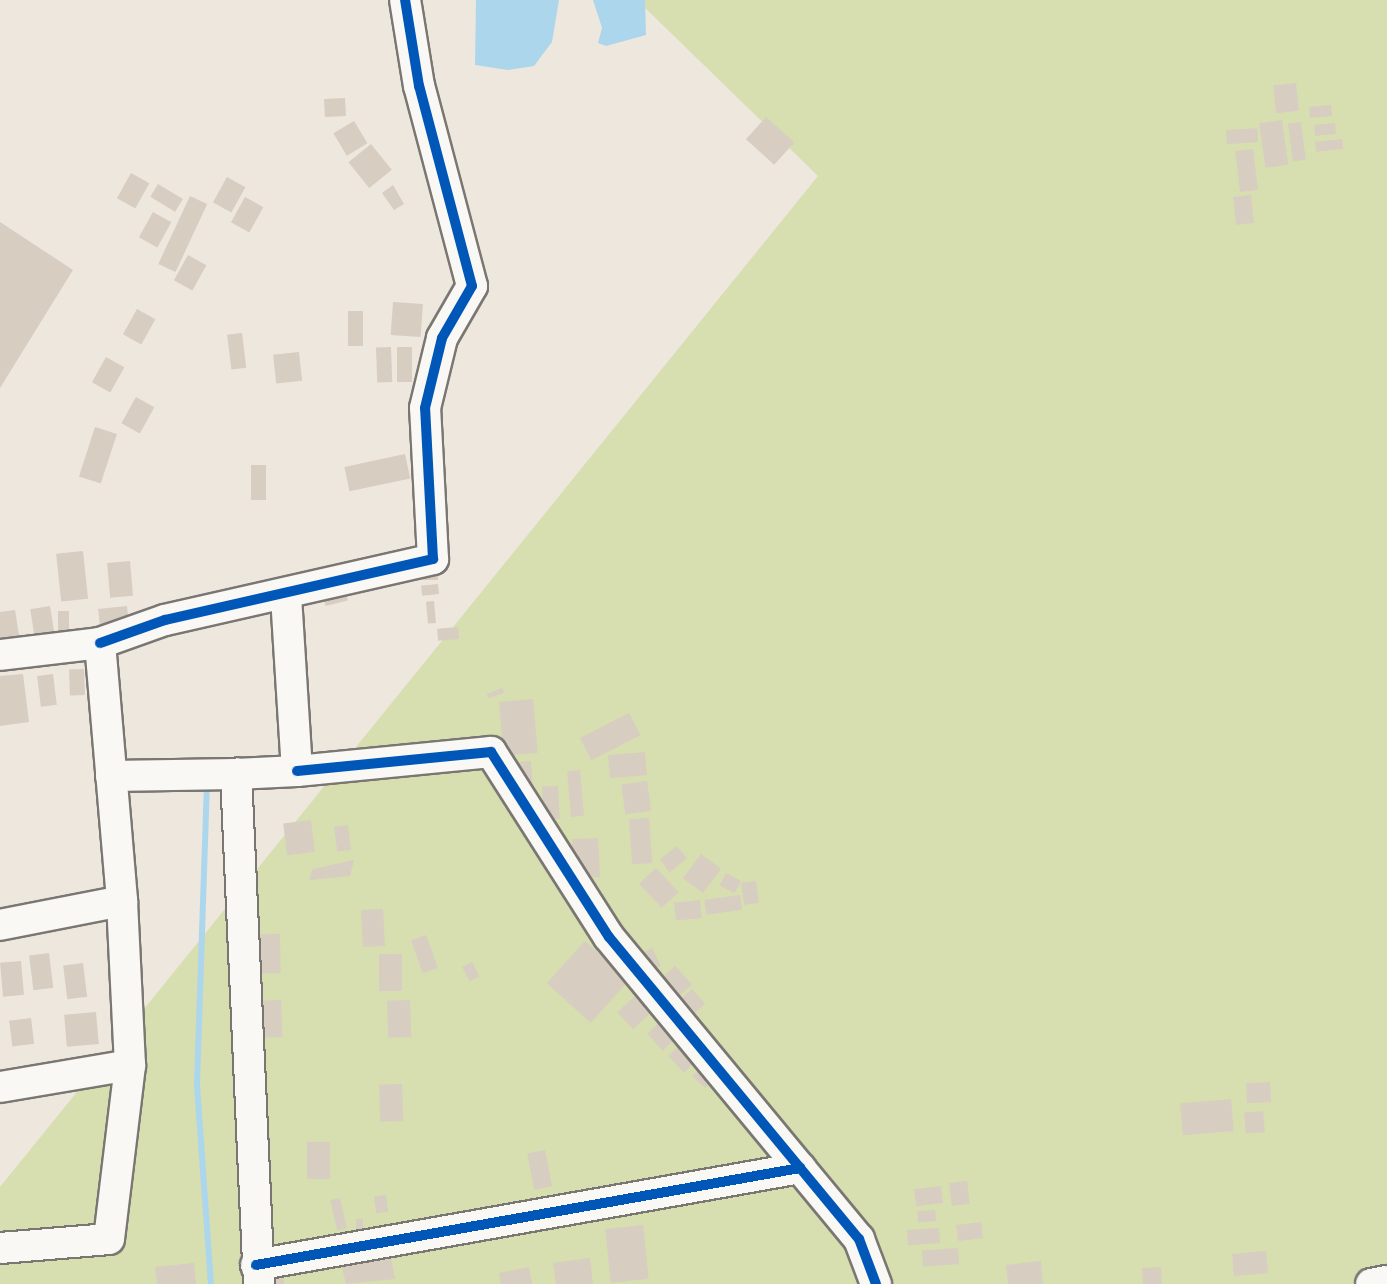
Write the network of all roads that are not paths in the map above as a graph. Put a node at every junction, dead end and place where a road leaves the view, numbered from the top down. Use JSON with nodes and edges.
{"nodes":[{"id":1,"x":405,"y":0,"type":"edge"},
{"id":2,"x":286,"y":594,"type":"junction"},
{"id":3,"x":100,"y":643,"type":"junction"},
{"id":4,"x":0,"y":655,"type":"edge"},
{"id":5,"x":298,"y":771,"type":"junction"},
{"id":6,"x":236,"y":774,"type":"junction"},
{"id":7,"x":111,"y":776,"type":"junction"},
{"id":8,"x":122,"y":901,"type":"junction"},
{"id":9,"x":0,"y":925,"type":"edge"},
{"id":10,"x":130,"y":1065,"type":"junction"},
{"id":11,"x":0,"y":1087,"type":"edge"},
{"id":12,"x":800,"y":1168,"type":"junction"},
{"id":13,"x":0,"y":1248,"type":"edge"},
{"id":14,"x":258,"y":1274,"type":"edge"},
{"id":15,"x":1387,"y":1281,"type":"edge"},
{"id":16,"x":876,"y":1284,"type":"edge"},
{"id":17,"x":1371,"y":1284,"type":"edge"}],
"edges":[{"from":1,"to":2,"type":"street"},
{"from":2,"to":3,"type":"street"},
{"from":2,"to":5,"type":"street"},
{"from":3,"to":4,"type":"street"},
{"from":3,"to":7,"type":"street"},
{"from":5,"to":6,"type":"street"},
{"from":5,"to":12,"type":"street"},
{"from":6,"to":7,"type":"street"},
{"from":6,"to":14,"type":"street"},
{"from":7,"to":8,"type":"street"},
{"from":8,"to":9,"type":"street"},
{"from":8,"to":10,"type":"street"},
{"from":10,"to":11,"type":"street"},
{"from":10,"to":13,"type":"street"},
{"from":12,"to":14,"type":"street"},
{"from":12,"to":16,"type":"street"},
{"from":15,"to":17,"type":"street"}]}
